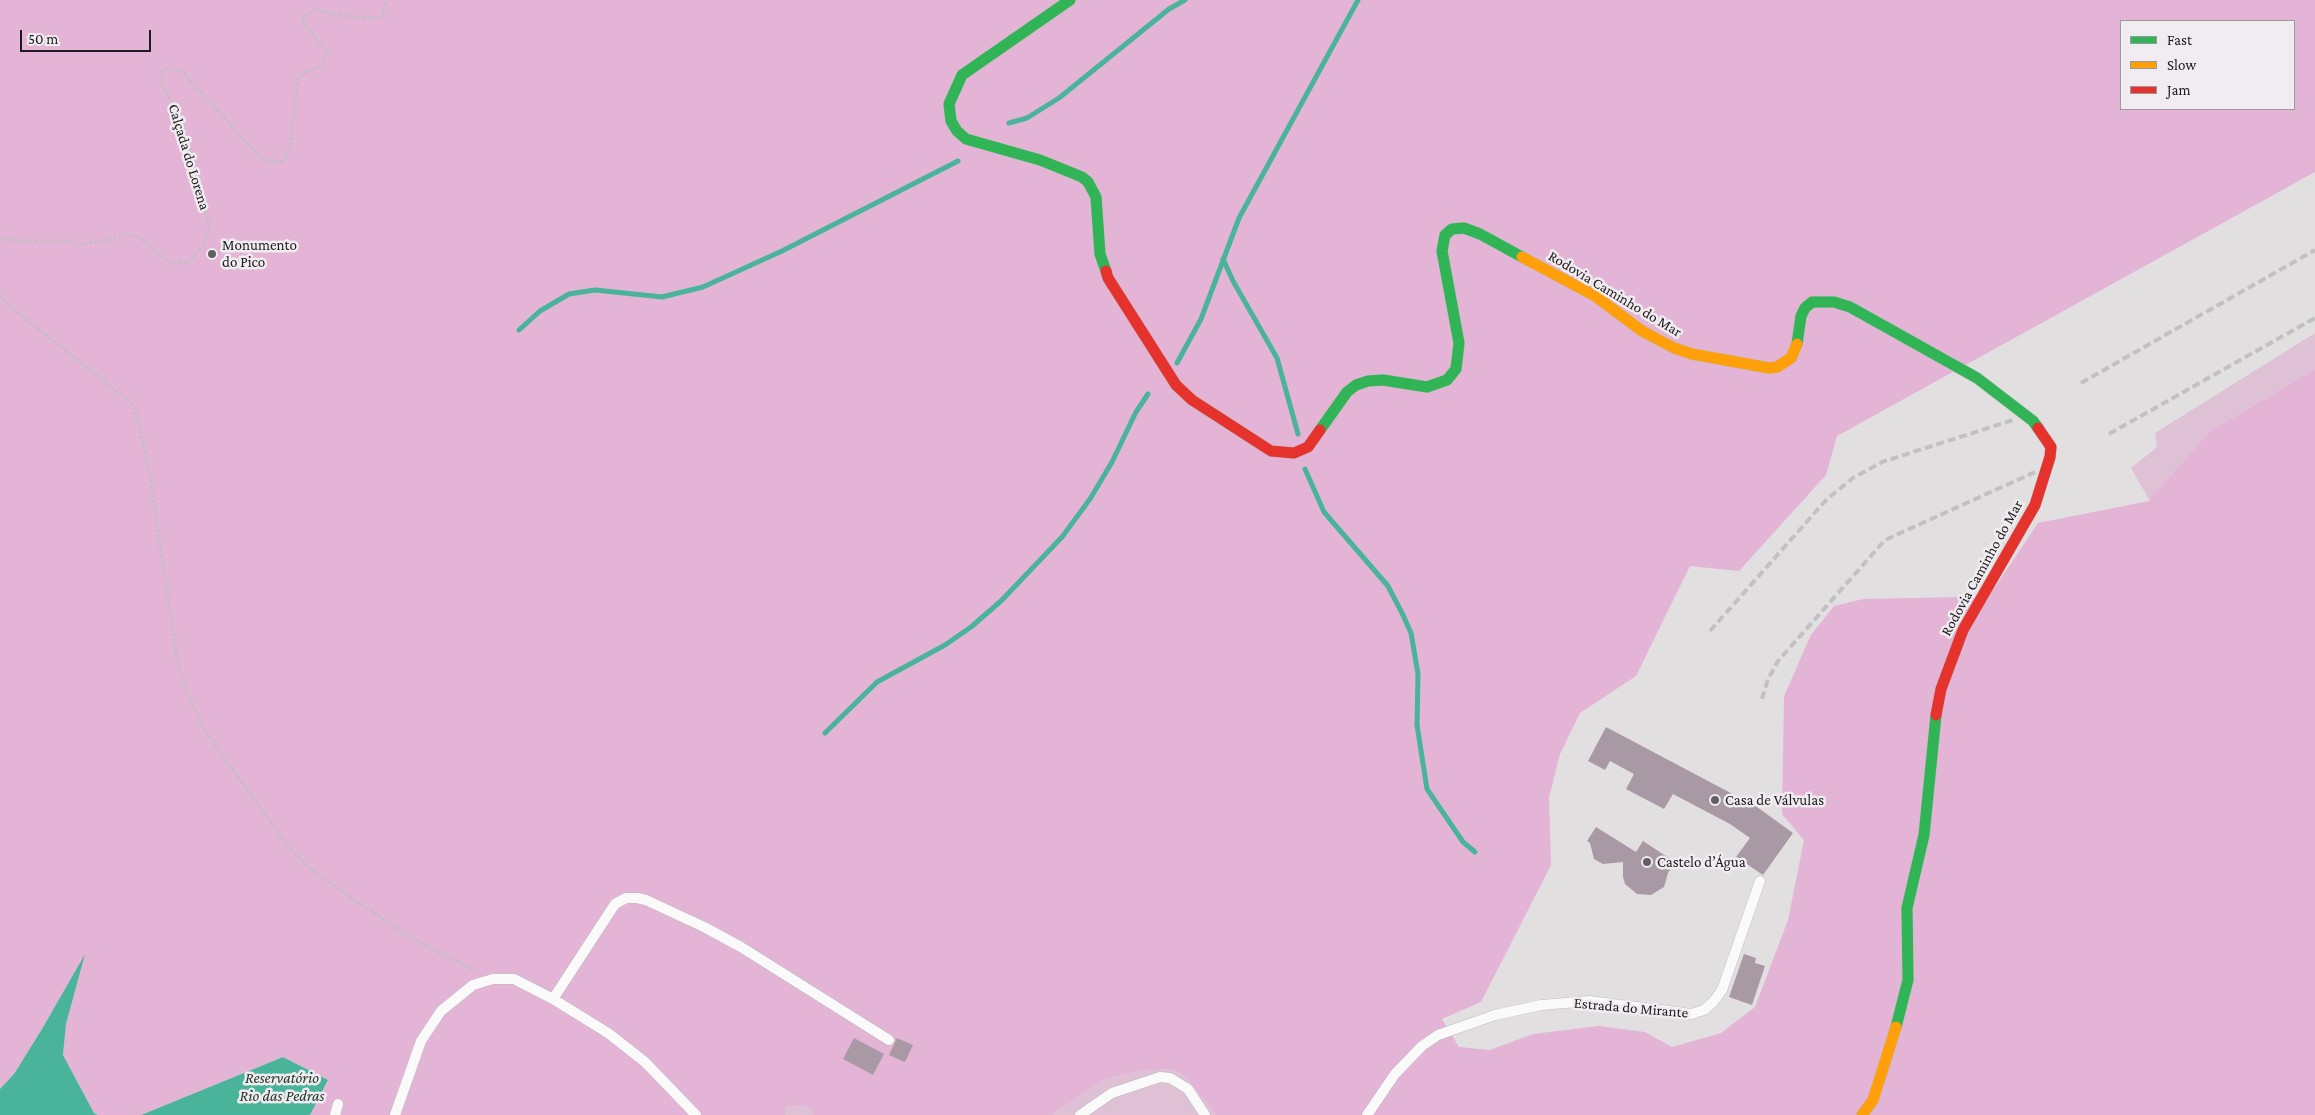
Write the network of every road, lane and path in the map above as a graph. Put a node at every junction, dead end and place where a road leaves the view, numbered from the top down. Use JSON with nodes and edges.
{"nodes":[{"id":1,"x":386,"y":0,"type":"edge"},
{"id":2,"x":1070,"y":0,"type":"edge"},
{"id":3,"x":0,"y":238,"type":"edge"},
{"id":4,"x":0,"y":295,"type":"edge"},
{"id":5,"x":1760,"y":881,"type":"dead end"},
{"id":6,"x":493,"y":979,"type":"junction"},
{"id":7,"x":553,"y":999,"type":"junction"},
{"id":8,"x":889,"y":1040,"type":"dead end"},
{"id":9,"x":338,"y":1104,"type":"dead end"},
{"id":10,"x":335,"y":1115,"type":"edge"},
{"id":11,"x":395,"y":1115,"type":"edge"},
{"id":12,"x":696,"y":1115,"type":"edge"},
{"id":13,"x":1080,"y":1115,"type":"edge"},
{"id":14,"x":1205,"y":1115,"type":"edge"},
{"id":15,"x":1367,"y":1115,"type":"edge"},
{"id":16,"x":1862,"y":1115,"type":"edge"}],
"edges":[{"from":1,"to":3,"type":"path","name":"Calçada do Lorena"},
{"from":2,"to":16,"type":"street","name":"Rodovia Caminho do Mar"},
{"from":4,"to":6,"type":"path"},
{"from":5,"to":15,"type":"lane","name":"Estrada do Mirante"},
{"from":6,"to":7,"type":"lane"},
{"from":6,"to":11,"type":"lane"},
{"from":7,"to":8,"type":"lane"},
{"from":7,"to":12,"type":"lane"},
{"from":9,"to":10,"type":"lane"},
{"from":13,"to":14,"type":"lane"}]}
